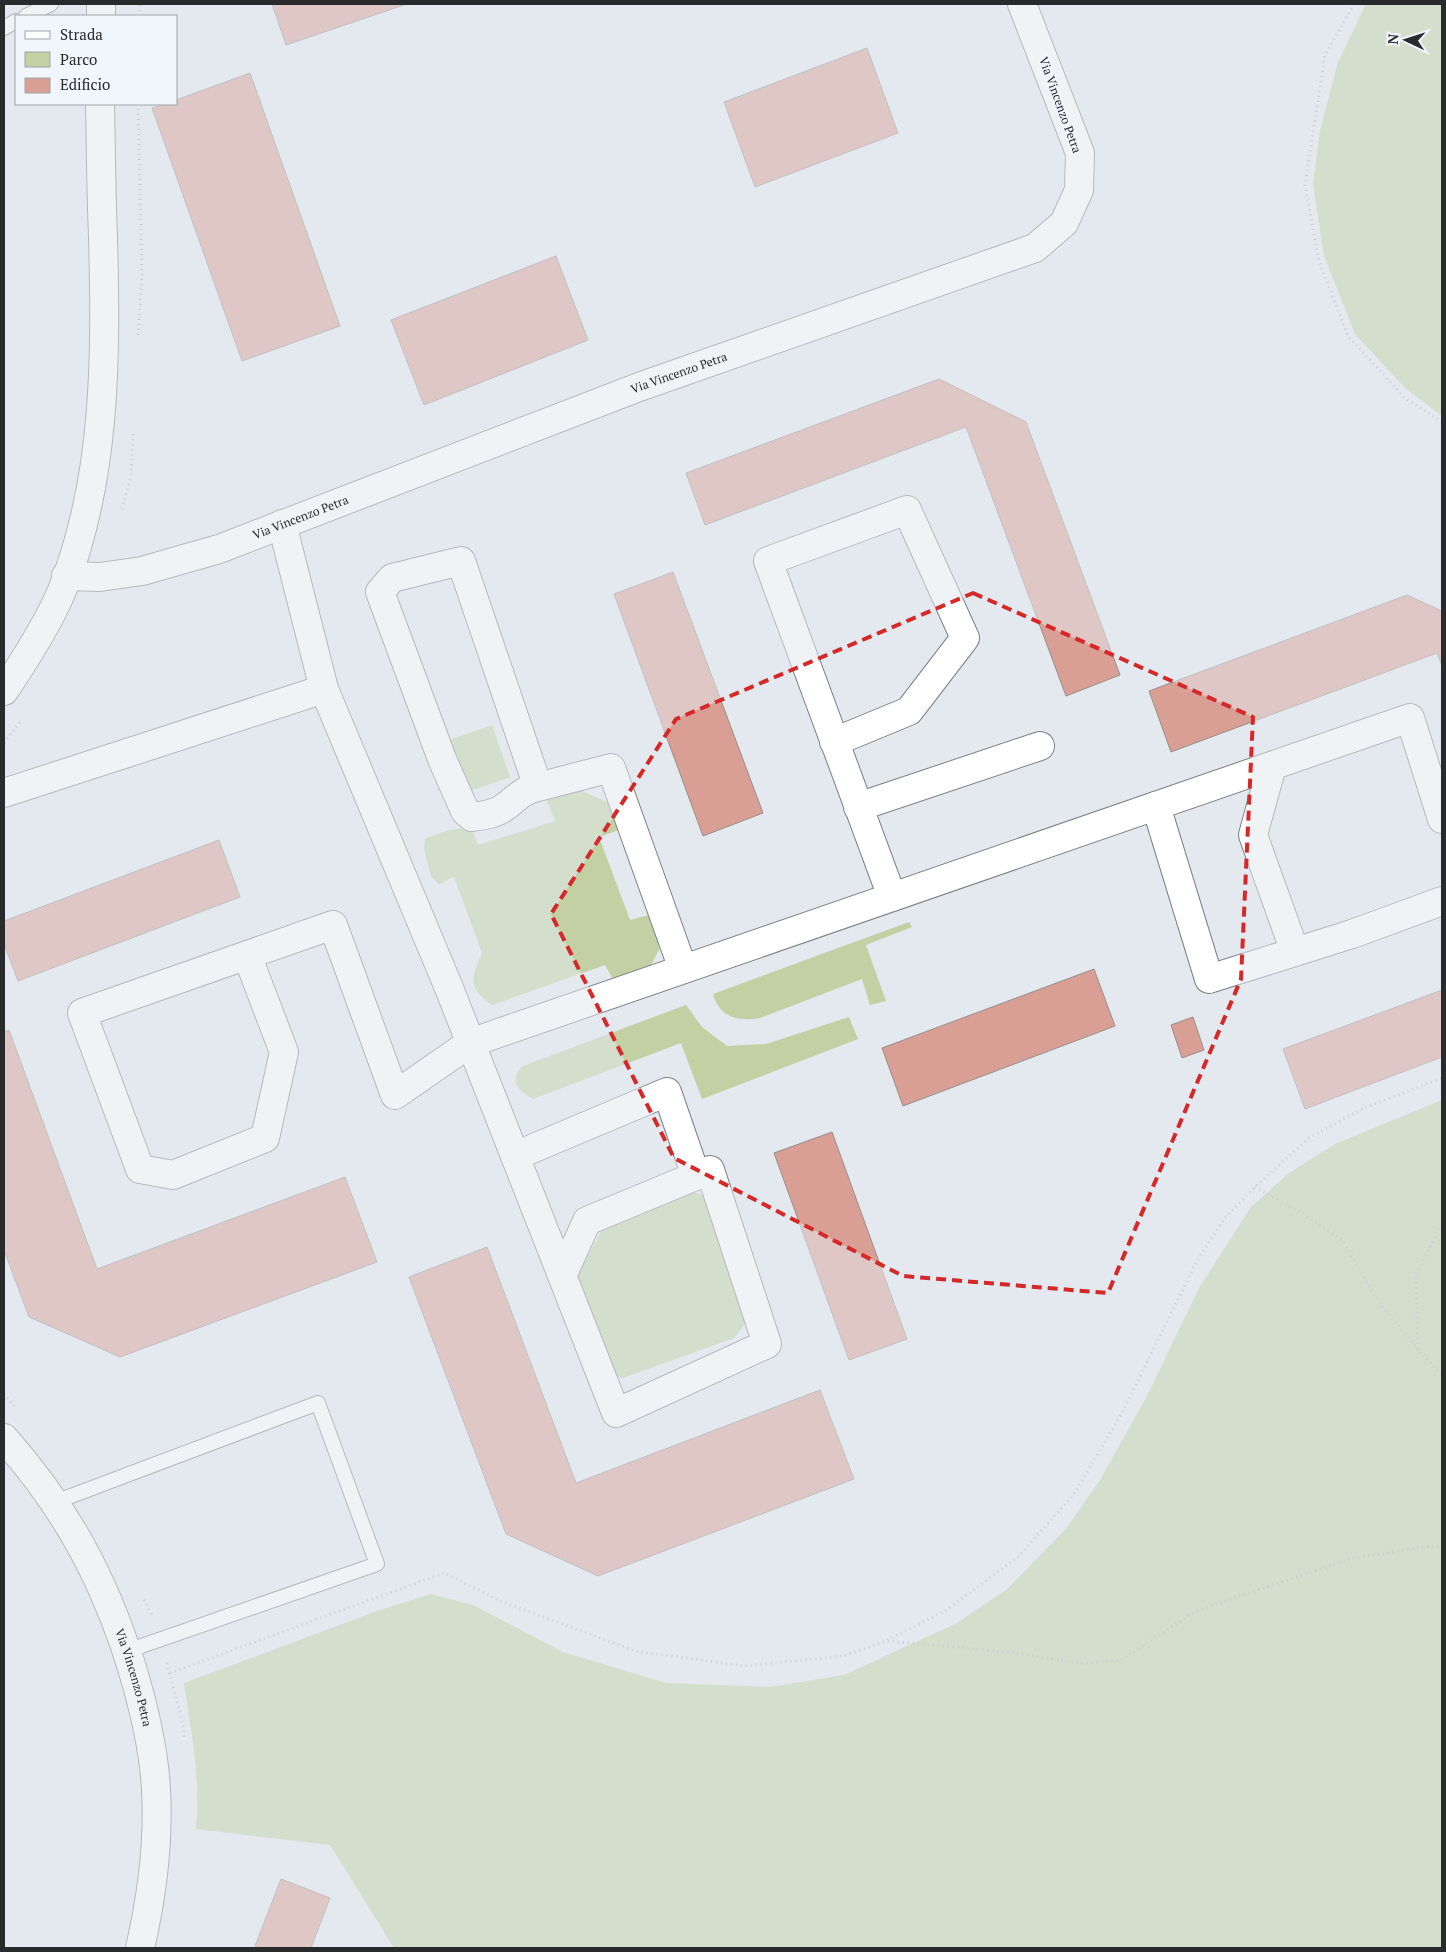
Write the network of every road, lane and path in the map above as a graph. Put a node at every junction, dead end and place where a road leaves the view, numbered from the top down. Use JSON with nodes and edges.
{"nodes":[{"id":1,"x":51,"y":4,"type":"edge"},
{"id":2,"x":1022,"y":4,"type":"edge"},
{"id":3,"x":1354,"y":4,"type":"edge"},
{"id":4,"x":28,"y":15,"type":"edge"},
{"id":5,"x":15,"y":22,"type":"edge"},
{"id":6,"x":4,"y":28,"type":"edge"},
{"id":7,"x":100,"y":105,"type":"edge"},
{"id":8,"x":1442,"y":422,"type":"edge"},
{"id":9,"x":282,"y":524,"type":"junction"},
{"id":10,"x":66,"y":576,"type":"junction"},
{"id":11,"x":324,"y":688,"type":"junction"},
{"id":12,"x":4,"y":690,"type":"edge"},
{"id":13,"x":834,"y":742,"type":"junction"},
{"id":14,"x":1040,"y":746,"type":"dead end"},
{"id":15,"x":1272,"y":766,"type":"junction"},
{"id":16,"x":538,"y":787,"type":"junction"},
{"id":17,"x":4,"y":793,"type":"edge"},
{"id":18,"x":858,"y":806,"type":"junction"},
{"id":19,"x":1156,"y":806,"type":"junction"},
{"id":20,"x":1442,"y":819,"type":"edge"},
{"id":21,"x":892,"y":897,"type":"junction"},
{"id":22,"x":1442,"y":901,"type":"edge"},
{"id":23,"x":1295,"y":952,"type":"junction"},
{"id":24,"x":247,"y":955,"type":"junction"},
{"id":25,"x":683,"y":969,"type":"junction"},
{"id":26,"x":470,"y":1043,"type":"junction"},
{"id":27,"x":1442,"y":1078,"type":"edge"},
{"id":28,"x":515,"y":1156,"type":"junction"},
{"id":29,"x":696,"y":1176,"type":"junction"},
{"id":30,"x":1255,"y":1187,"type":"junction"},
{"id":31,"x":1442,"y":1224,"type":"edge"},
{"id":32,"x":562,"y":1276,"type":"junction"},
{"id":33,"x":1418,"y":1350,"type":"junction"},
{"id":34,"x":1442,"y":1375,"type":"edge"},
{"id":35,"x":4,"y":1438,"type":"edge"},
{"id":36,"x":55,"y":1502,"type":"junction"},
{"id":37,"x":1442,"y":1546,"type":"edge"},
{"id":38,"x":886,"y":1641,"type":"junction"},
{"id":39,"x":127,"y":1651,"type":"junction"},
{"id":40,"x":170,"y":1673,"type":"dead end"},
{"id":41,"x":140,"y":1948,"type":"edge"}],
"edges":[{"from":1,"to":4,"type":"lane"},
{"from":2,"to":9,"type":"street","name":"Via Vincenzo Petra"},
{"from":3,"to":8,"type":"path"},
{"from":5,"to":6,"type":"lane"},
{"from":7,"to":10,"type":"street"},
{"from":9,"to":10,"type":"street","name":"Via Vincenzo Petra"},
{"from":9,"to":11,"type":"street"},
{"from":10,"to":12,"type":"street"},
{"from":11,"to":17,"type":"street"},
{"from":11,"to":26,"type":"street"},
{"from":13,"to":13,"type":"street"},
{"from":13,"to":18,"type":"street"},
{"from":14,"to":18,"type":"street"},
{"from":15,"to":19,"type":"street"},
{"from":15,"to":20,"type":"street"},
{"from":15,"to":23,"type":"street"},
{"from":16,"to":16,"type":"street"},
{"from":16,"to":25,"type":"street"},
{"from":18,"to":21,"type":"street"},
{"from":19,"to":21,"type":"street"},
{"from":19,"to":23,"type":"street"},
{"from":21,"to":25,"type":"street"},
{"from":22,"to":23,"type":"street"},
{"from":24,"to":24,"type":"street"},
{"from":24,"to":26,"type":"street"},
{"from":25,"to":26,"type":"street"},
{"from":26,"to":28,"type":"street"},
{"from":27,"to":30,"type":"path"},
{"from":28,"to":29,"type":"street"},
{"from":28,"to":32,"type":"street"},
{"from":29,"to":32,"type":"street"},
{"from":29,"to":32,"type":"street"},
{"from":30,"to":33,"type":"path"},
{"from":30,"to":38,"type":"path"},
{"from":31,"to":33,"type":"path"},
{"from":33,"to":34,"type":"path"},
{"from":35,"to":36,"type":"street","name":"Via Vincenzo Petra"},
{"from":36,"to":39,"type":"street","name":"Via Vincenzo Petra"},
{"from":36,"to":39,"type":"lane"},
{"from":37,"to":38,"type":"path"},
{"from":38,"to":40,"type":"path"},
{"from":39,"to":41,"type":"street","name":"Via Vincenzo Petra"}]}
